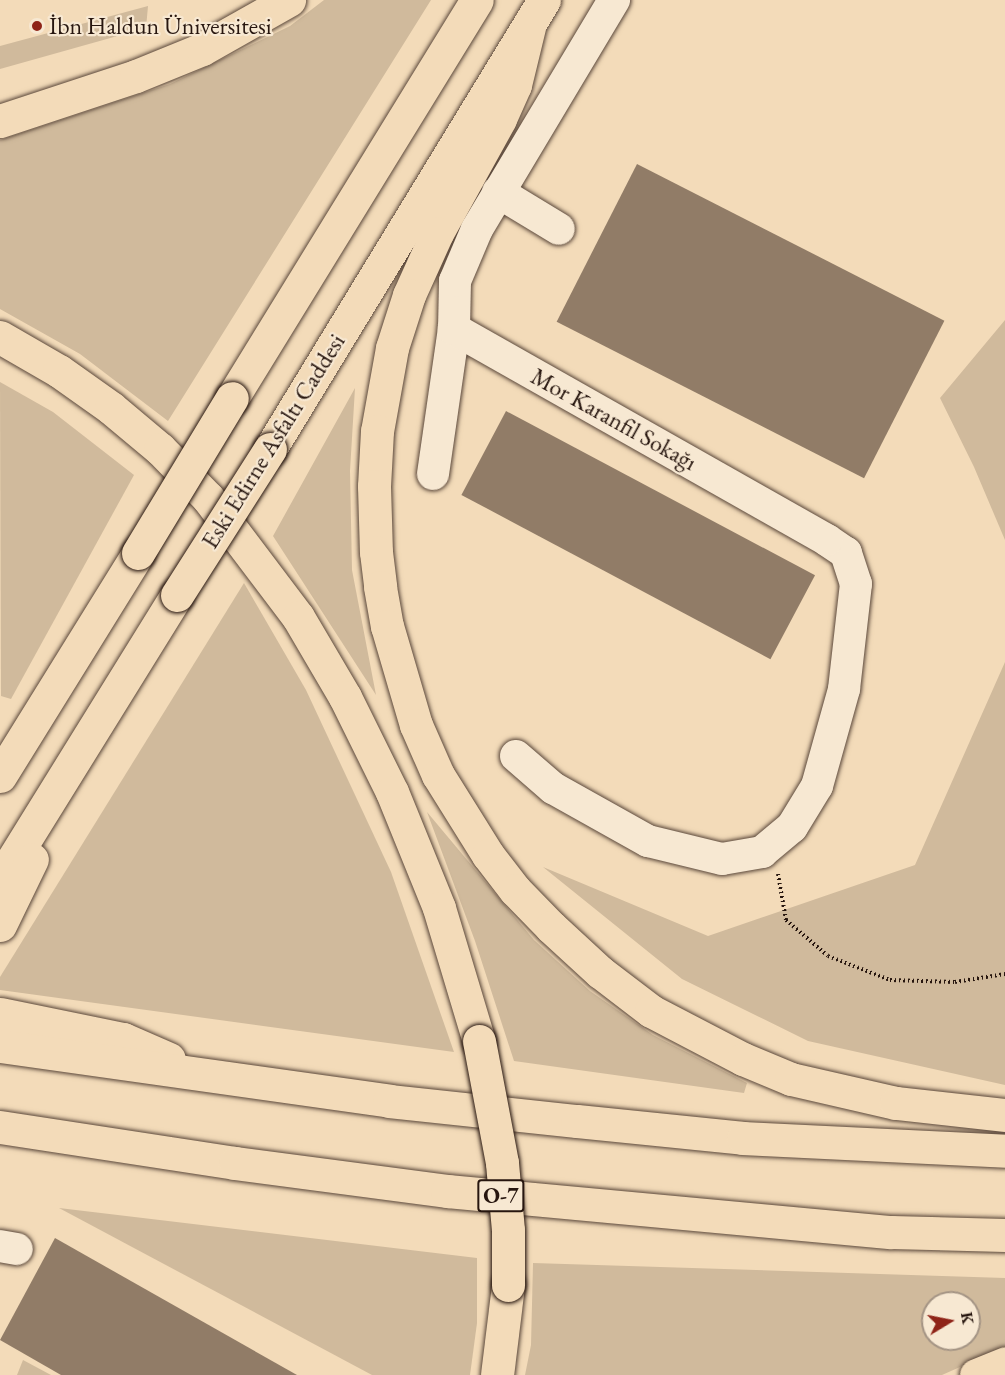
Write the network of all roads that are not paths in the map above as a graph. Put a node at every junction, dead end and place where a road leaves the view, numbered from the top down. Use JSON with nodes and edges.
{"nodes":[{"id":1,"x":290,"y":0,"type":"edge"},
{"id":2,"x":477,"y":0,"type":"edge"},
{"id":3,"x":614,"y":0,"type":"edge"},
{"id":4,"x":537,"y":12,"type":"edge"},
{"id":5,"x":0,"y":121,"type":"edge"},
{"id":6,"x":498,"y":192,"type":"junction"},
{"id":7,"x":559,"y":230,"type":"dead end"},
{"id":8,"x":454,"y":329,"type":"junction"},
{"id":9,"x":0,"y":338,"type":"edge"},
{"id":10,"x":433,"y":474,"type":"dead end"},
{"id":11,"x":516,"y":756,"type":"dead end"},
{"id":12,"x":0,"y":776,"type":"edge"},
{"id":13,"x":64,"y":777,"type":"junction"},
{"id":14,"x":0,"y":880,"type":"edge"},
{"id":15,"x":0,"y":925,"type":"edge"},
{"id":16,"x":0,"y":1014,"type":"edge"},
{"id":17,"x":0,"y":1046,"type":"edge"},
{"id":18,"x":207,"y":1076,"type":"junction"},
{"id":19,"x":1005,"y":1115,"type":"edge"},
{"id":20,"x":0,"y":1127,"type":"edge"},
{"id":21,"x":44,"y":1134,"type":"junction"},
{"id":22,"x":0,"y":1138,"type":"edge"},
{"id":23,"x":1005,"y":1151,"type":"edge"},
{"id":24,"x":1005,"y":1235,"type":"edge"},
{"id":25,"x":1005,"y":1363,"type":"edge"},
{"id":26,"x":497,"y":1375,"type":"edge"},
{"id":27,"x":976,"y":1375,"type":"edge"}],
"edges":[{"from":1,"to":5,"type":"highway"},
{"from":2,"to":12,"type":"highway","bridge":true},
{"from":3,"to":6,"type":"street"},
{"from":4,"to":13,"type":"highway","name":"Eski Edirne Asfaltı Caddesi","bridge":true},
{"from":4,"to":19,"type":"highway"},
{"from":6,"to":7,"type":"street"},
{"from":6,"to":8,"type":"street"},
{"from":8,"to":10,"type":"street"},
{"from":8,"to":11,"type":"street","name":"Mor Karanfil Sokağı"},
{"from":9,"to":26,"type":"highway","bridge":true},
{"from":13,"to":14,"type":"highway","name":"Eski Edirne Asfaltı Caddesi"},
{"from":13,"to":15,"type":"highway"},
{"from":16,"to":18,"type":"highway"},
{"from":17,"to":18,"type":"highway"},
{"from":18,"to":23,"type":"highway"},
{"from":20,"to":21,"type":"highway","number":"O-7"},
{"from":21,"to":22,"type":"highway"},
{"from":21,"to":24,"type":"highway","number":"O-7"},
{"from":25,"to":27,"type":"highway"}]}
